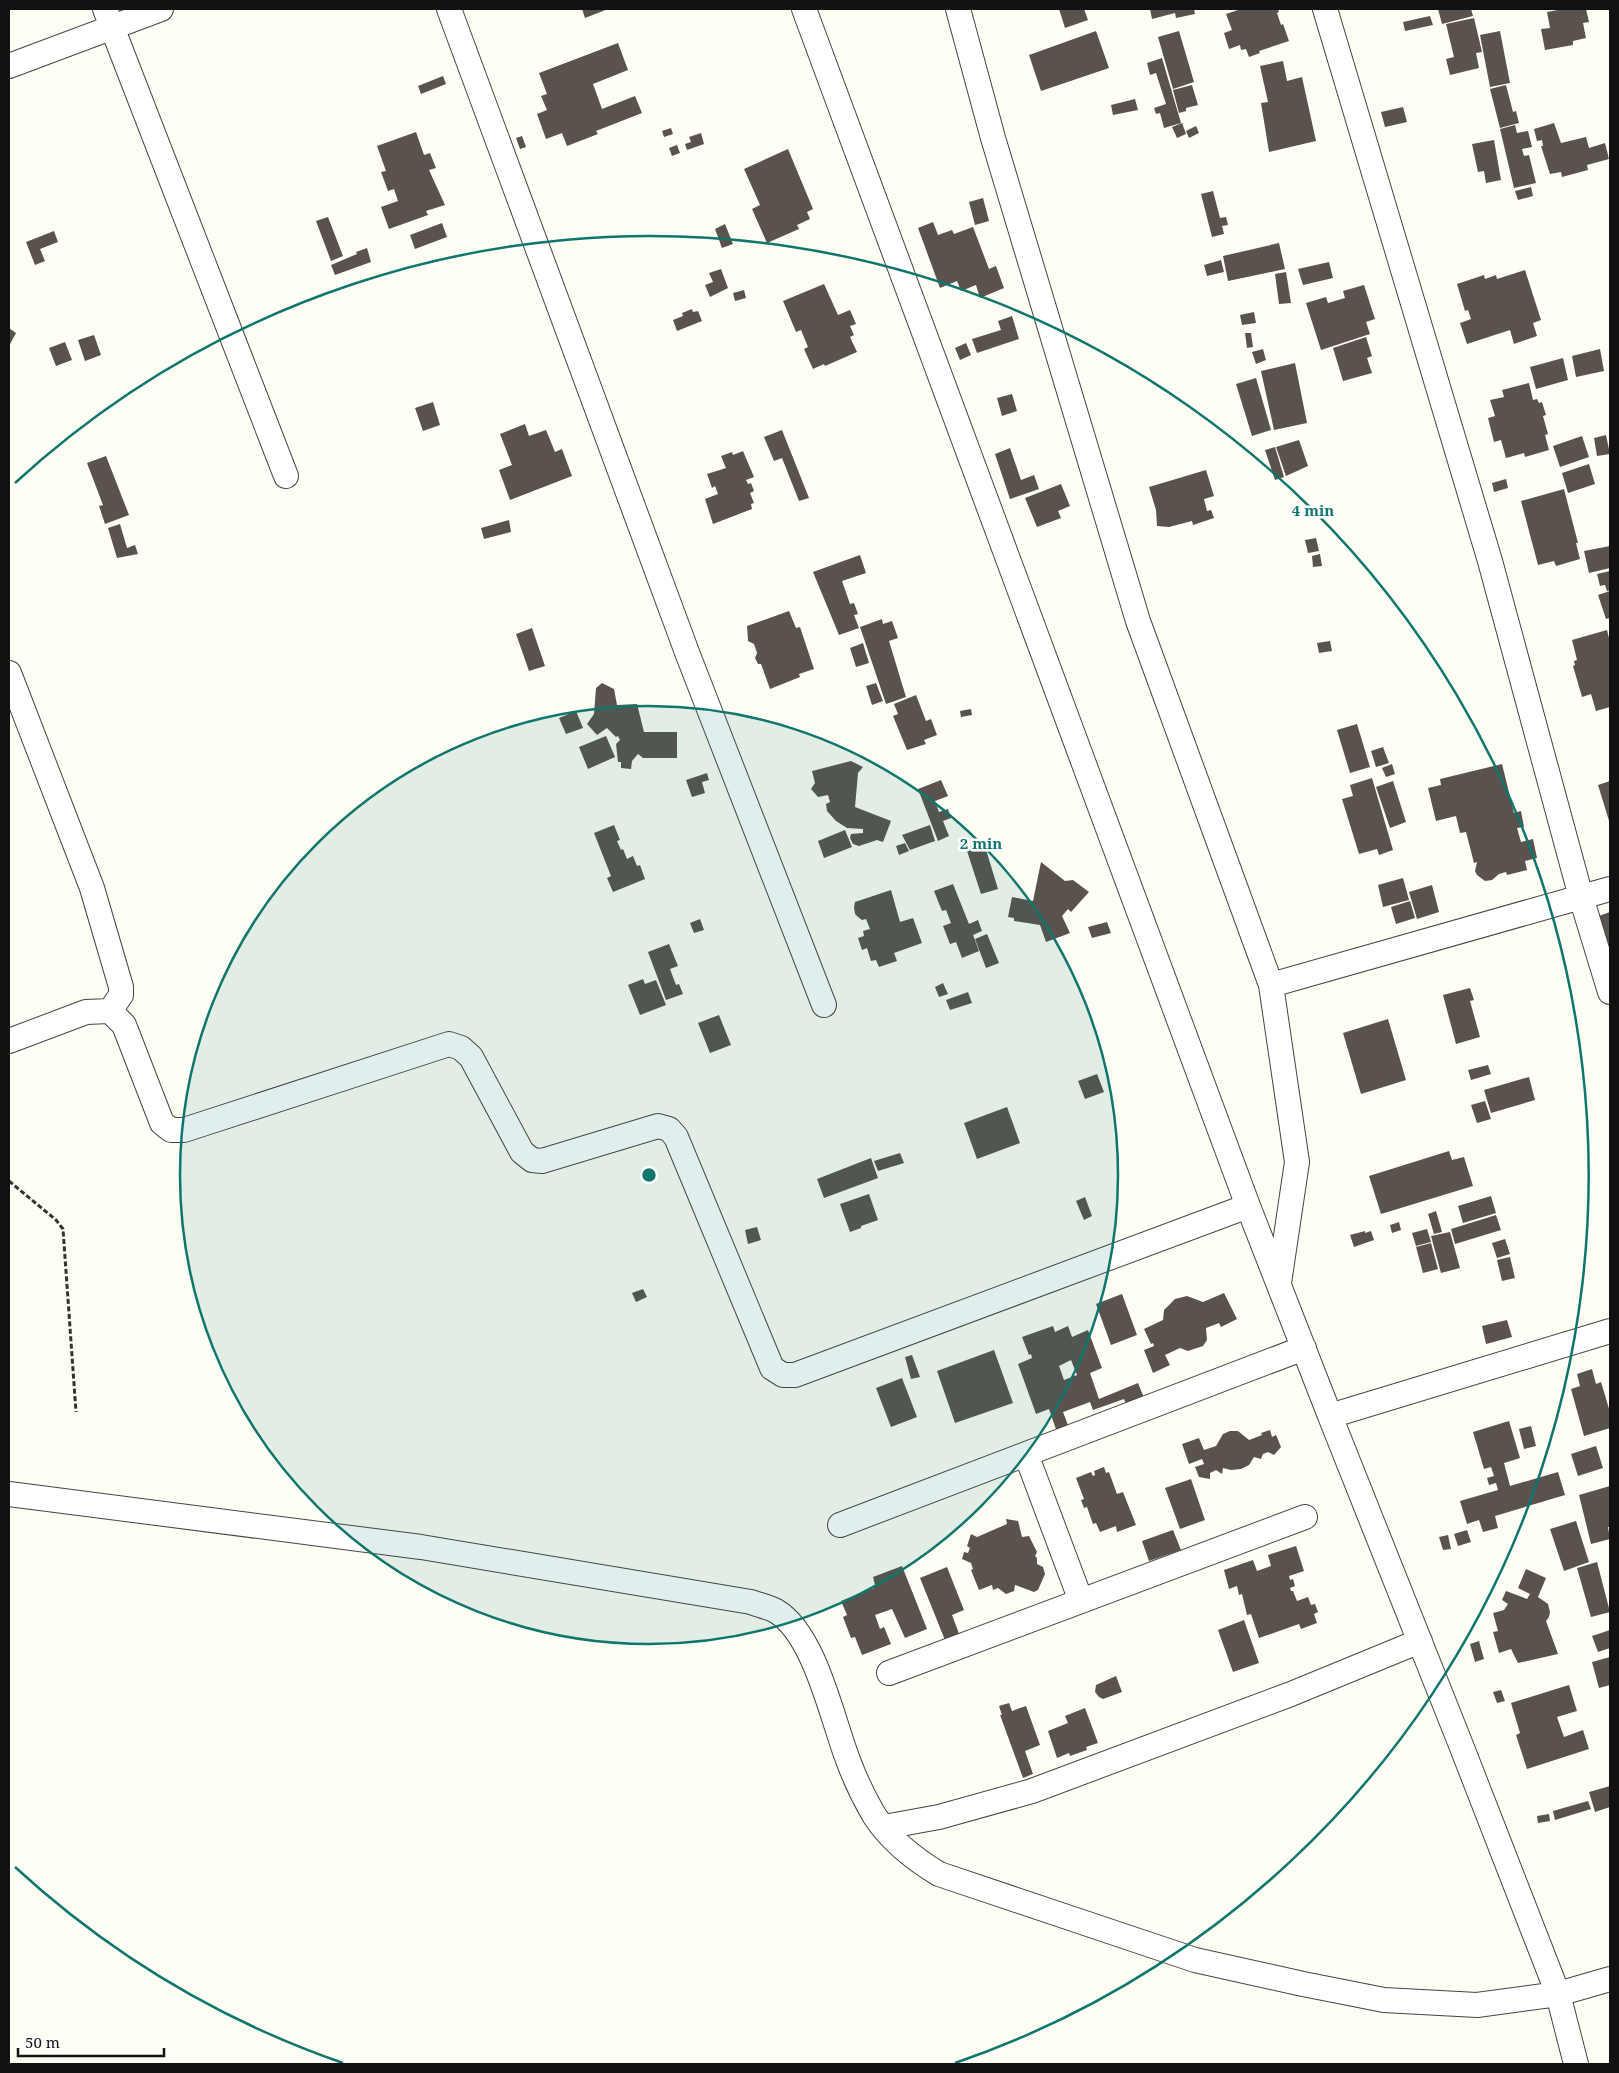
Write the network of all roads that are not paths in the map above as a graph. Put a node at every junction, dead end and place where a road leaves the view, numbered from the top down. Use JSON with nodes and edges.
{"nodes":[{"id":1,"x":161,"y":9,"type":"edge"},
{"id":2,"x":449,"y":9,"type":"edge"},
{"id":3,"x":804,"y":9,"type":"edge"},
{"id":4,"x":958,"y":9,"type":"edge"},
{"id":5,"x":1326,"y":9,"type":"edge"},
{"id":6,"x":108,"y":18,"type":"edge"},
{"id":7,"x":9,"y":66,"type":"edge"},
{"id":8,"x":286,"y":476,"type":"dead end"},
{"id":9,"x":9,"y":673,"type":"edge"},
{"id":10,"x":1610,"y":889,"type":"edge"},
{"id":11,"x":1581,"y":897,"type":"junction"},
{"id":12,"x":1271,"y":984,"type":"junction"},
{"id":13,"x":1610,"y":992,"type":"edge"},
{"id":14,"x":824,"y":1005,"type":"dead end"},
{"id":15,"x":110,"y":1011,"type":"junction"},
{"id":16,"x":9,"y":1040,"type":"edge"},
{"id":17,"x":1248,"y":1206,"type":"junction"},
{"id":18,"x":1278,"y":1284,"type":"junction"},
{"id":19,"x":1610,"y":1331,"type":"edge"},
{"id":20,"x":1304,"y":1348,"type":"junction"},
{"id":21,"x":1330,"y":1416,"type":"junction"},
{"id":22,"x":1026,"y":1454,"type":"junction"},
{"id":23,"x":9,"y":1494,"type":"edge"},
{"id":24,"x":1305,"y":1518,"type":"dead end"},
{"id":25,"x":840,"y":1525,"type":"dead end"},
{"id":26,"x":1081,"y":1601,"type":"junction"},
{"id":27,"x":1420,"y":1640,"type":"junction"},
{"id":28,"x":889,"y":1673,"type":"dead end"},
{"id":29,"x":884,"y":1827,"type":"junction"},
{"id":30,"x":1610,"y":1979,"type":"edge"},
{"id":31,"x":1558,"y":1994,"type":"junction"},
{"id":32,"x":1576,"y":2064,"type":"edge"}],
"edges":[{"from":1,"to":6,"type":"street"},
{"from":2,"to":14,"type":"street"},
{"from":3,"to":17,"type":"street"},
{"from":4,"to":12,"type":"street"},
{"from":5,"to":11,"type":"street"},
{"from":6,"to":7,"type":"street"},
{"from":6,"to":8,"type":"street"},
{"from":9,"to":15,"type":"street"},
{"from":10,"to":11,"type":"street"},
{"from":11,"to":12,"type":"street"},
{"from":11,"to":13,"type":"street"},
{"from":12,"to":18,"type":"street"},
{"from":15,"to":16,"type":"street"},
{"from":15,"to":17,"type":"street"},
{"from":17,"to":18,"type":"street"},
{"from":18,"to":20,"type":"street"},
{"from":19,"to":21,"type":"street"},
{"from":20,"to":21,"type":"street"},
{"from":20,"to":22,"type":"street"},
{"from":21,"to":27,"type":"street"},
{"from":22,"to":25,"type":"street"},
{"from":22,"to":26,"type":"street"},
{"from":23,"to":29,"type":"street"},
{"from":24,"to":26,"type":"street"},
{"from":26,"to":28,"type":"street"},
{"from":27,"to":29,"type":"street"},
{"from":27,"to":31,"type":"street"},
{"from":29,"to":31,"type":"street"},
{"from":30,"to":31,"type":"street"},
{"from":31,"to":32,"type":"street"}]}
